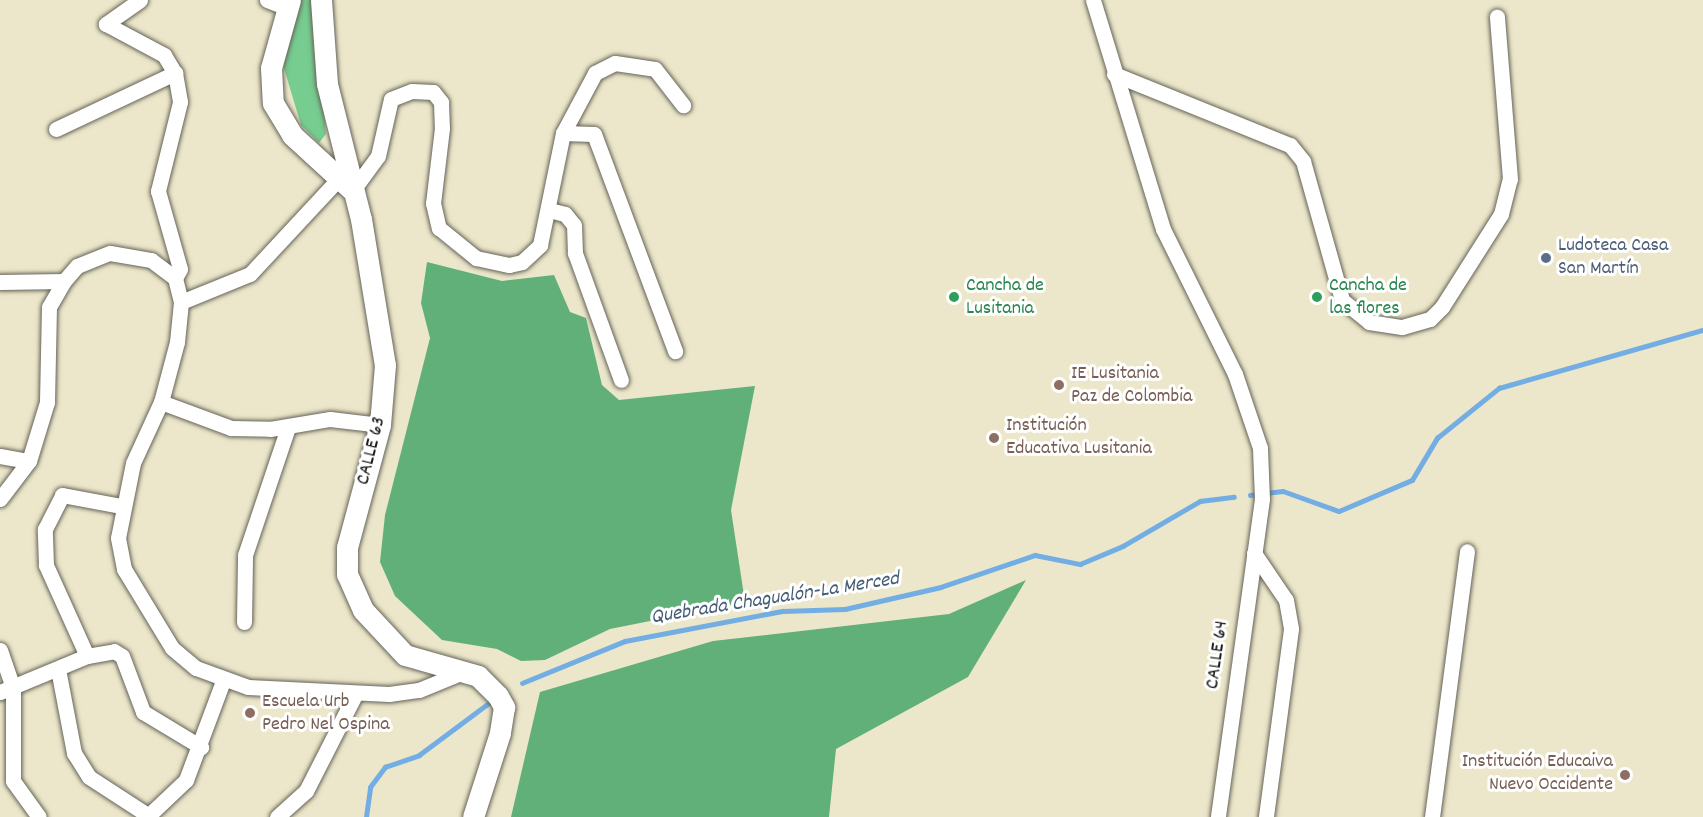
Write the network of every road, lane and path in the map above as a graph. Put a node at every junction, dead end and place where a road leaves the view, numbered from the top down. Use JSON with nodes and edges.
{"nodes":[{"id":1,"x":140,"y":0,"type":"edge"},
{"id":2,"x":267,"y":0,"type":"edge"},
{"id":3,"x":321,"y":0,"type":"edge"},
{"id":4,"x":1092,"y":0,"type":"edge"},
{"id":5,"x":289,"y":4,"type":"edge"},
{"id":6,"x":1497,"y":17,"type":"dead end"},
{"id":7,"x":175,"y":73,"type":"junction"},
{"id":8,"x":1114,"y":74,"type":"junction"},
{"id":9,"x":683,"y":105,"type":"dead end"},
{"id":10,"x":56,"y":129,"type":"dead end"},
{"id":11,"x":563,"y":133,"type":"junction"},
{"id":12,"x":346,"y":184,"type":"junction"},
{"id":13,"x":549,"y":210,"type":"junction"},
{"id":14,"x":175,"y":278,"type":"junction"},
{"id":15,"x":64,"y":281,"type":"junction"},
{"id":16,"x":0,"y":282,"type":"edge"},
{"id":17,"x":181,"y":302,"type":"junction"},
{"id":18,"x":675,"y":351,"type":"dead end"},
{"id":19,"x":621,"y":380,"type":"dead end"},
{"id":20,"x":161,"y":402,"type":"junction"},
{"id":21,"x":380,"y":425,"type":"junction"},
{"id":22,"x":288,"y":427,"type":"junction"},
{"id":23,"x":0,"y":456,"type":"edge"},
{"id":24,"x":29,"y":461,"type":"junction"},
{"id":25,"x":0,"y":499,"type":"edge"},
{"id":26,"x":121,"y":506,"type":"junction"},
{"id":27,"x":1467,"y":551,"type":"dead end"},
{"id":28,"x":1254,"y":553,"type":"junction"},
{"id":29,"x":244,"y":622,"type":"dead end"},
{"id":30,"x":0,"y":650,"type":"edge"},
{"id":31,"x":87,"y":656,"type":"junction"},
{"id":32,"x":58,"y":669,"type":"junction"},
{"id":33,"x":465,"y":671,"type":"junction"},
{"id":34,"x":223,"y":681,"type":"junction"},
{"id":35,"x":7,"y":689,"type":"edge"},
{"id":36,"x":355,"y":695,"type":"junction"},
{"id":37,"x":201,"y":747,"type":"junction"},
{"id":38,"x":148,"y":816,"type":"edge"},
{"id":39,"x":39,"y":817,"type":"edge"},
{"id":40,"x":277,"y":817,"type":"edge"},
{"id":41,"x":473,"y":817,"type":"edge"},
{"id":42,"x":1218,"y":817,"type":"edge"},
{"id":43,"x":1266,"y":817,"type":"edge"},
{"id":44,"x":1432,"y":817,"type":"edge"}],
"edges":[{"from":1,"to":7,"type":"street"},
{"from":2,"to":5,"type":"street"},
{"from":3,"to":12,"type":"main road","name":"CALLE 63"},
{"from":4,"to":8,"type":"street","name":"CALLE 64"},
{"from":5,"to":12,"type":"main road"},
{"from":6,"to":8,"type":"street"},
{"from":7,"to":10,"type":"street"},
{"from":7,"to":14,"type":"street"},
{"from":8,"to":28,"type":"street","name":"CALLE 64"},
{"from":9,"to":11,"type":"street"},
{"from":11,"to":13,"type":"street"},
{"from":11,"to":18,"type":"street"},
{"from":12,"to":13,"type":"street"},
{"from":12,"to":17,"type":"street"},
{"from":12,"to":21,"type":"main road","name":"CALLE 63"},
{"from":13,"to":19,"type":"street"},
{"from":14,"to":15,"type":"street"},
{"from":14,"to":17,"type":"street"},
{"from":15,"to":16,"type":"street"},
{"from":15,"to":24,"type":"street"},
{"from":17,"to":20,"type":"street"},
{"from":20,"to":22,"type":"street"},
{"from":20,"to":26,"type":"street"},
{"from":21,"to":22,"type":"street"},
{"from":21,"to":33,"type":"main road","name":"CALLE 63"},
{"from":22,"to":29,"type":"street"},
{"from":23,"to":24,"type":"street"},
{"from":24,"to":25,"type":"street"},
{"from":26,"to":31,"type":"street"},
{"from":26,"to":34,"type":"street"},
{"from":27,"to":44,"type":"street"},
{"from":28,"to":42,"type":"street","name":"CALLE 64"},
{"from":28,"to":43,"type":"street"},
{"from":30,"to":35,"type":"street"},
{"from":31,"to":32,"type":"street"},
{"from":31,"to":37,"type":"street"},
{"from":32,"to":35,"type":"street"},
{"from":32,"to":38,"type":"street"},
{"from":33,"to":36,"type":"street"},
{"from":33,"to":41,"type":"main road","name":"CALLE 63"},
{"from":34,"to":36,"type":"street"},
{"from":34,"to":37,"type":"street"},
{"from":35,"to":39,"type":"street"},
{"from":36,"to":40,"type":"street"},
{"from":37,"to":38,"type":"street"}]}
